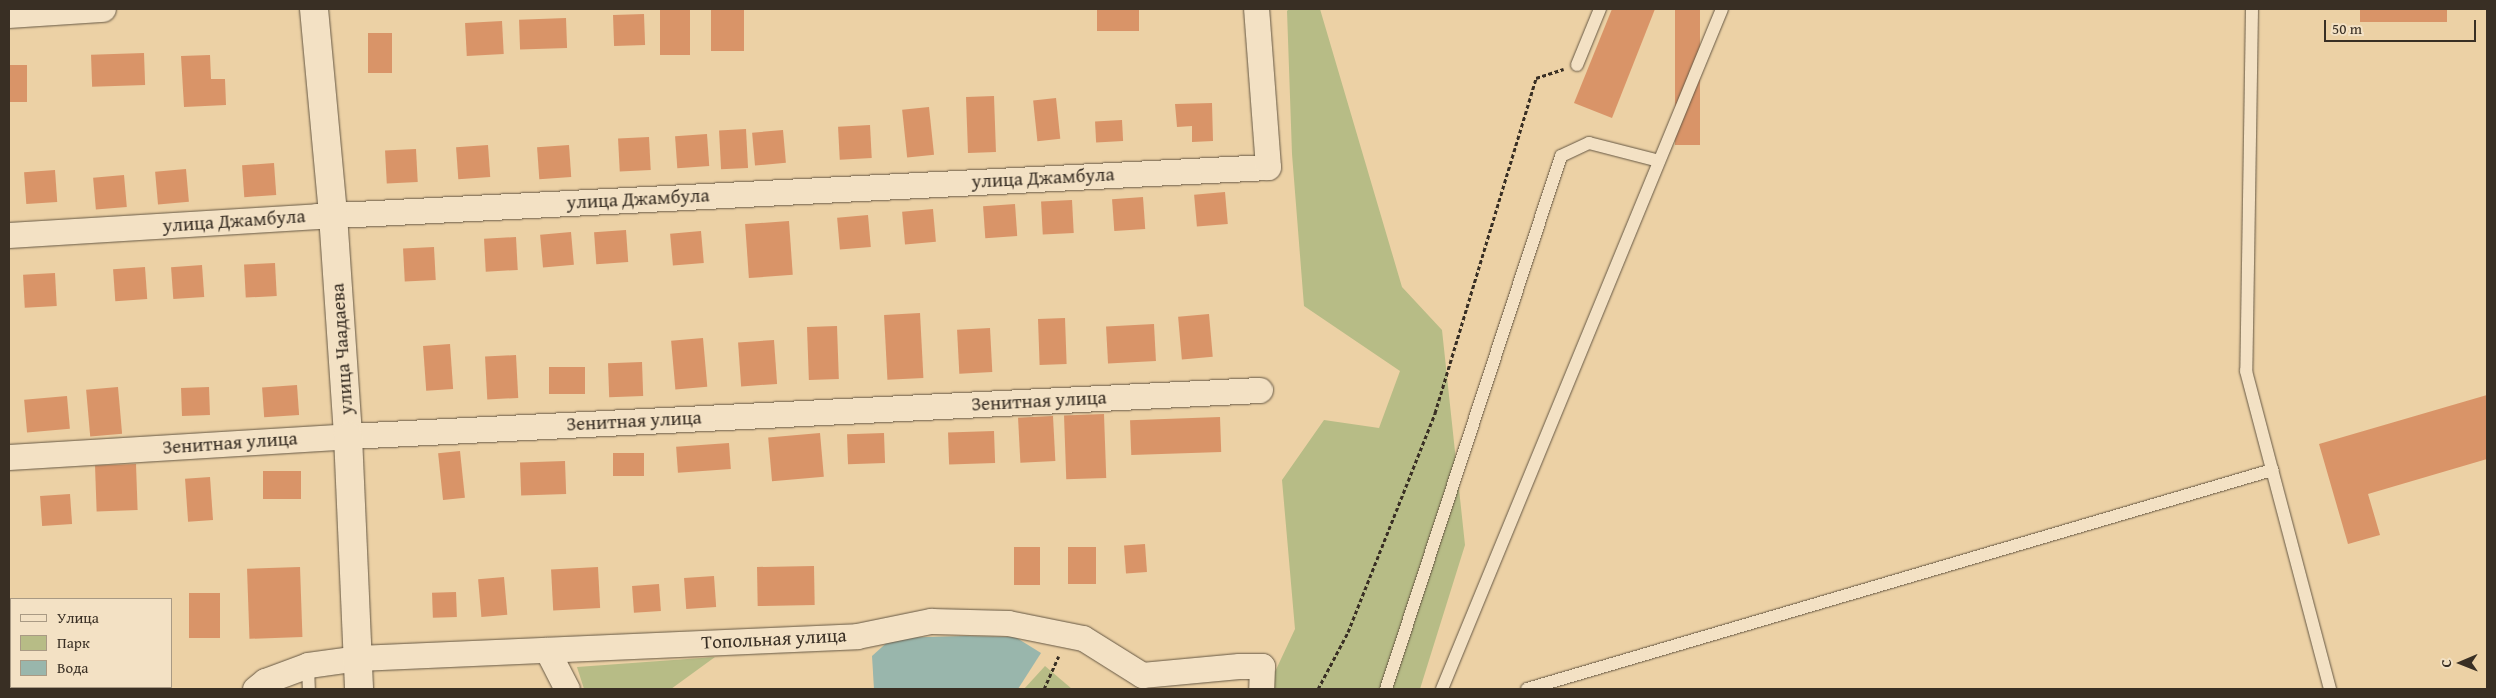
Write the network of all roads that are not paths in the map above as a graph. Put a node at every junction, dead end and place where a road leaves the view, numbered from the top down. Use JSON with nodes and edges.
{"nodes":[{"id":1,"x":103,"y":9,"type":"edge"},
{"id":2,"x":314,"y":9,"type":"edge"},
{"id":3,"x":1256,"y":9,"type":"edge"},
{"id":4,"x":1600,"y":9,"type":"edge"},
{"id":5,"x":1722,"y":9,"type":"edge"},
{"id":6,"x":2252,"y":9,"type":"edge"},
{"id":7,"x":9,"y":15,"type":"edge"},
{"id":8,"x":1577,"y":65,"type":"road end"},
{"id":9,"x":1659,"y":161,"type":"junction"},
{"id":10,"x":333,"y":215,"type":"junction"},
{"id":11,"x":9,"y":235,"type":"edge"},
{"id":12,"x":1260,"y":390,"type":"dead end"},
{"id":13,"x":348,"y":436,"type":"junction"},
{"id":14,"x":9,"y":457,"type":"edge"},
{"id":15,"x":2272,"y":470,"type":"junction"},
{"id":16,"x":547,"y":650,"type":"junction"},
{"id":17,"x":358,"y":658,"type":"junction"},
{"id":18,"x":308,"y":677,"type":"edge"},
{"id":19,"x":255,"y":689,"type":"edge"},
{"id":20,"x":359,"y":689,"type":"edge"},
{"id":21,"x":567,"y":689,"type":"edge"},
{"id":22,"x":1261,"y":689,"type":"edge"},
{"id":23,"x":1386,"y":689,"type":"edge"},
{"id":24,"x":1442,"y":689,"type":"edge"},
{"id":25,"x":1527,"y":689,"type":"edge"},
{"id":26,"x":2330,"y":689,"type":"edge"}],
"edges":[{"from":1,"to":7,"type":"street"},
{"from":2,"to":10,"type":"street","name":"улица Чаадаева"},
{"from":3,"to":10,"type":"street","name":"улица Джамбула"},
{"from":4,"to":8,"type":"lane"},
{"from":5,"to":9,"type":"lane"},
{"from":6,"to":15,"type":"lane"},
{"from":9,"to":23,"type":"lane"},
{"from":9,"to":24,"type":"lane"},
{"from":10,"to":11,"type":"street","name":"улица Джамбула"},
{"from":10,"to":13,"type":"street","name":"улица Чаадаева"},
{"from":12,"to":13,"type":"street","name":"Зенитная улица"},
{"from":13,"to":14,"type":"street","name":"Зенитная улица"},
{"from":13,"to":17,"type":"street","name":"улица Чаадаева"},
{"from":15,"to":25,"type":"lane"},
{"from":15,"to":26,"type":"lane"},
{"from":16,"to":17,"type":"street","name":"Топольная улица"},
{"from":16,"to":21,"type":"street"},
{"from":16,"to":22,"type":"street","name":"Топольная улица"},
{"from":17,"to":18,"type":"street","name":"Топольная улица"},
{"from":17,"to":20,"type":"street","name":"улица Чаадаева"},
{"from":18,"to":19,"type":"street","name":"Топольная улица"}]}
